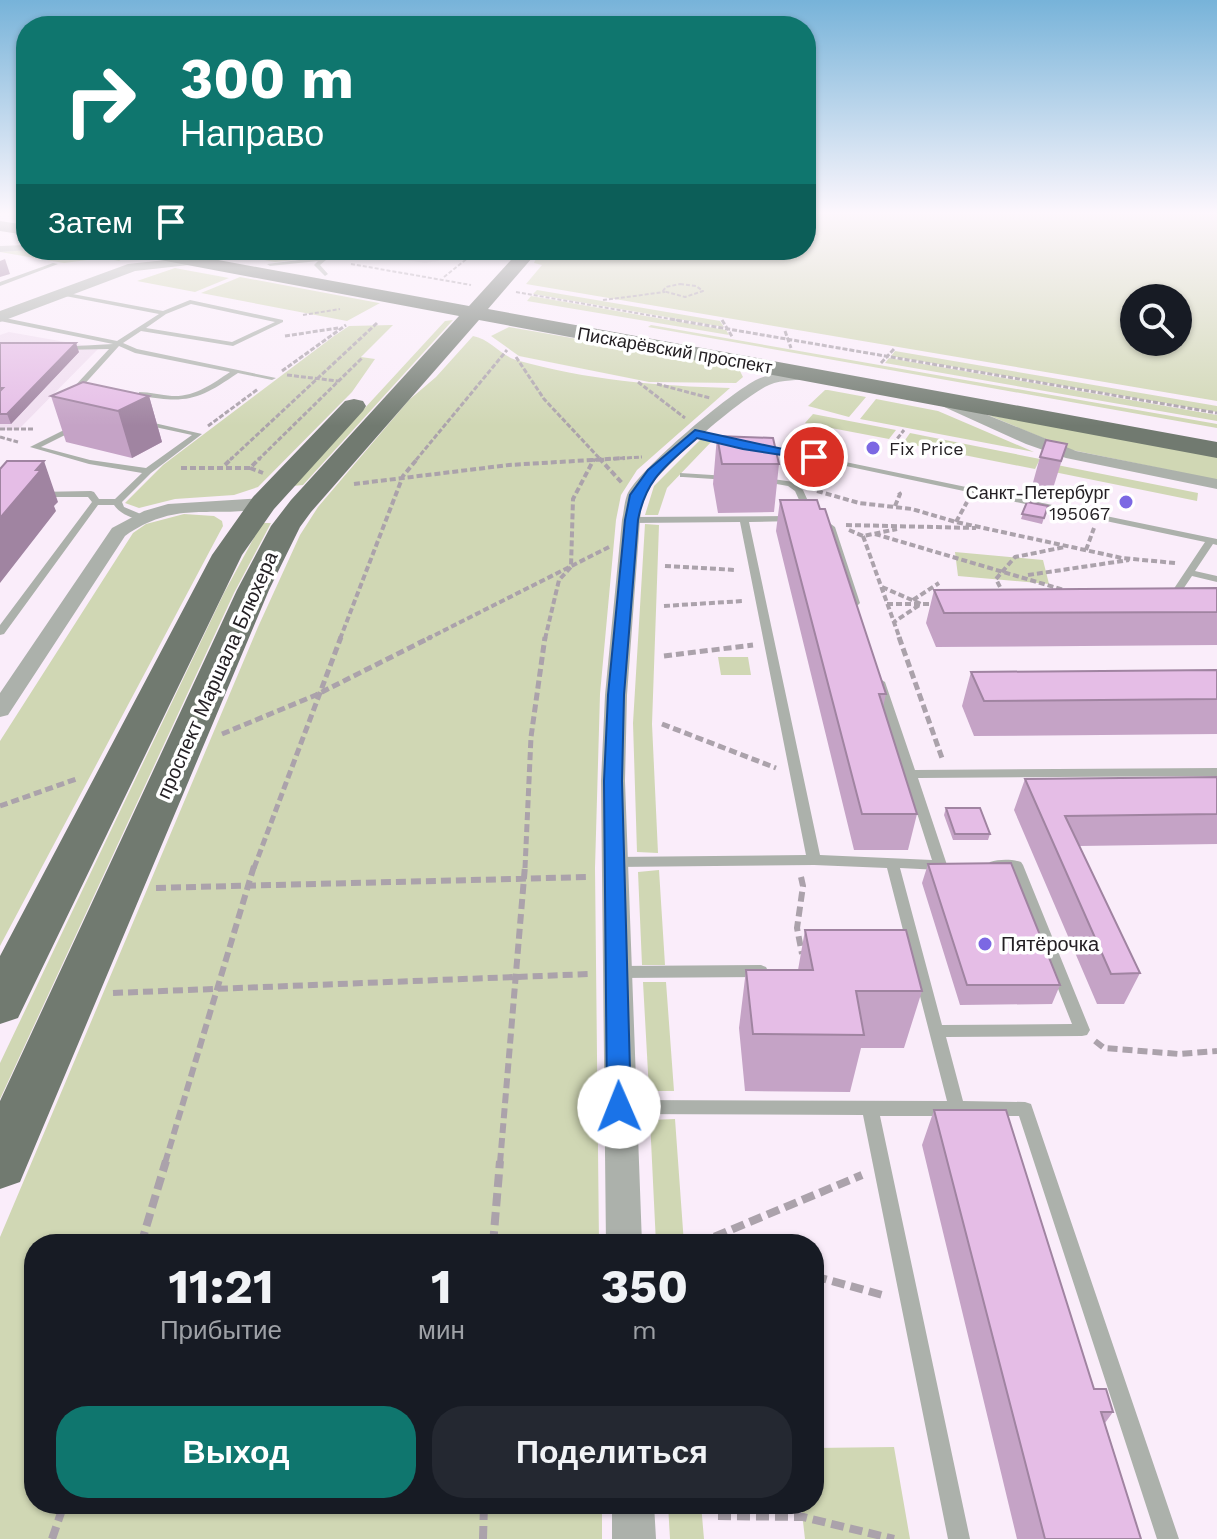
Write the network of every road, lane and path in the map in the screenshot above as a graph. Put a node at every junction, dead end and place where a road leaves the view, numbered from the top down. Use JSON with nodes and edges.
{"nodes":[{"id":1,"x":72,"y":283,"type":"edge"},
{"id":2,"x":93,"y":283,"type":"edge"},
{"id":3,"x":366,"y":283,"type":"edge"},
{"id":4,"x":397,"y":283,"type":"edge"},
{"id":5,"x":413,"y":283,"type":"edge"},
{"id":6,"x":488,"y":283,"type":"edge"},
{"id":7,"x":665,"y":292,"type":"junction"},
{"id":8,"x":62,"y":294,"type":"junction"},
{"id":9,"x":527,"y":294,"type":"dead end"},
{"id":10,"x":467,"y":299,"type":"junction"},
{"id":11,"x":603,"y":300,"type":"dead end"},
{"id":12,"x":0,"y":310,"type":"edge"},
{"id":13,"x":164,"y":313,"type":"junction"},
{"id":14,"x":0,"y":318,"type":"edge"},
{"id":15,"x":722,"y":320,"type":"dead end"},
{"id":16,"x":377,"y":323,"type":"dead end"},
{"id":17,"x":346,"y":325,"type":"dead end"},
{"id":18,"x":430,"y":325,"type":"dead end"},
{"id":19,"x":143,"y":329,"type":"junction"},
{"id":20,"x":728,"y":329,"type":"junction"},
{"id":21,"x":785,"y":331,"type":"dead end"},
{"id":22,"x":733,"y":338,"type":"dead end"},
{"id":23,"x":788,"y":339,"type":"junction"},
{"id":24,"x":116,"y":345,"type":"junction"},
{"id":25,"x":57,"y":348,"type":"edge"},
{"id":26,"x":791,"y":348,"type":"dead end"},
{"id":27,"x":894,"y":349,"type":"dead end"},
{"id":28,"x":507,"y":350,"type":"dead end"},
{"id":29,"x":887,"y":356,"type":"junction"},
{"id":30,"x":516,"y":357,"type":"dead end"},
{"id":31,"x":362,"y":358,"type":"dead end"},
{"id":32,"x":881,"y":363,"type":"dead end"},
{"id":33,"x":235,"y":372,"type":"junction"},
{"id":34,"x":807,"y":375,"type":"junction"},
{"id":35,"x":272,"y":378,"type":"joint"},
{"id":36,"x":317,"y":379,"type":"junction"},
{"id":37,"x":338,"y":381,"type":"junction"},
{"id":38,"x":638,"y":382,"type":"dead end"},
{"id":39,"x":657,"y":384,"type":"dead end"},
{"id":40,"x":373,"y":386,"type":"dead end"},
{"id":41,"x":91,"y":393,"type":"edge"},
{"id":42,"x":130,"y":397,"type":"edge"},
{"id":43,"x":936,"y":398,"type":"junction"},
{"id":44,"x":736,"y":405,"type":"junction"},
{"id":45,"x":1217,"y":413,"type":"edge"},
{"id":46,"x":91,"y":419,"type":"edge"},
{"id":47,"x":130,"y":419,"type":"edge"},
{"id":48,"x":904,"y":430,"type":"dead end"},
{"id":49,"x":695,"y":433,"type":"junction"},
{"id":50,"x":1217,"y":433,"type":"edge"},
{"id":51,"x":198,"y":434,"type":"junction"},
{"id":52,"x":893,"y":444,"type":"dead end"},
{"id":53,"x":1217,"y":450,"type":"edge"},
{"id":54,"x":596,"y":459,"type":"junction"},
{"id":55,"x":677,"y":465,"type":"junction"},
{"id":56,"x":225,"y":466,"type":"junction"},
{"id":57,"x":150,"y":470,"type":"junction"},
{"id":58,"x":403,"y":476,"type":"junction"},
{"id":59,"x":1217,"y":484,"type":"edge"},
{"id":60,"x":283,"y":489,"type":"junction"},
{"id":61,"x":896,"y":489,"type":"dead end"},
{"id":62,"x":27,"y":493,"type":"edge"},
{"id":63,"x":636,"y":495,"type":"junction"},
{"id":64,"x":96,"y":502,"type":"junction"},
{"id":65,"x":117,"y":502,"type":"junction"},
{"id":66,"x":859,"y":503,"type":"dead end"},
{"id":67,"x":895,"y":506,"type":"junction"},
{"id":68,"x":140,"y":517,"type":"junction"},
{"id":69,"x":818,"y":518,"type":"junction"},
{"id":70,"x":744,"y":521,"type":"junction"},
{"id":71,"x":836,"y":524,"type":"dead end"},
{"id":72,"x":906,"y":527,"type":"junction"},
{"id":73,"x":989,"y":529,"type":"junction"},
{"id":74,"x":630,"y":530,"type":"junction"},
{"id":75,"x":875,"y":534,"type":"junction"},
{"id":76,"x":1214,"y":542,"type":"edge"},
{"id":77,"x":1070,"y":547,"type":"junction"},
{"id":78,"x":1138,"y":559,"type":"junction"},
{"id":79,"x":665,"y":566,"type":"dead end"},
{"id":80,"x":571,"y":567,"type":"junction"},
{"id":81,"x":1194,"y":569,"type":"junction"},
{"id":82,"x":754,"y":571,"type":"junction"},
{"id":83,"x":1002,"y":572,"type":"junction"},
{"id":84,"x":1025,"y":576,"type":"junction"},
{"id":85,"x":1217,"y":579,"type":"edge"},
{"id":86,"x":939,"y":583,"type":"dead end"},
{"id":87,"x":881,"y":587,"type":"junction"},
{"id":88,"x":1073,"y":594,"type":"edge"},
{"id":89,"x":760,"y":600,"type":"junction"},
{"id":90,"x":912,"y":600,"type":"junction"},
{"id":91,"x":1155,"y":603,"type":"edge"},
{"id":92,"x":887,"y":604,"type":"junction"},
{"id":93,"x":921,"y":604,"type":"junction"},
{"id":94,"x":936,"y":604,"type":"edge"},
{"id":95,"x":1008,"y":604,"type":"edge"},
{"id":96,"x":664,"y":606,"type":"dead end"},
{"id":97,"x":859,"y":613,"type":"edge"},
{"id":98,"x":894,"y":622,"type":"junction"},
{"id":99,"x":0,"y":632,"type":"edge"},
{"id":100,"x":769,"y":643,"type":"junction"},
{"id":101,"x":664,"y":656,"type":"dead end"},
{"id":102,"x":876,"y":669,"type":"edge"},
{"id":103,"x":316,"y":695,"type":"junction"},
{"id":104,"x":0,"y":710,"type":"edge"},
{"id":105,"x":662,"y":724,"type":"dead end"},
{"id":106,"x":184,"y":745,"type":"junction"},
{"id":107,"x":120,"y":764,"type":"junction"},
{"id":108,"x":1217,"y":772,"type":"edge"},
{"id":109,"x":948,"y":773,"type":"junction"},
{"id":110,"x":910,"y":774,"type":"junction"},
{"id":111,"x":797,"y":776,"type":"junction"},
{"id":112,"x":0,"y":806,"type":"edge"},
{"id":113,"x":814,"y":860,"type":"junction"},
{"id":114,"x":893,"y":865,"type":"junction"},
{"id":115,"x":940,"y":865,"type":"junction"},
{"id":116,"x":955,"y":865,"type":"edge"},
{"id":117,"x":985,"y":865,"type":"edge"},
{"id":118,"x":615,"y":869,"type":"junction"},
{"id":119,"x":524,"y":878,"type":"junction"},
{"id":120,"x":247,"y":886,"type":"junction"},
{"id":121,"x":803,"y":886,"type":"dead end"},
{"id":122,"x":120,"y":889,"type":"junction"},
{"id":123,"x":806,"y":970,"type":"joint"},
{"id":124,"x":616,"y":973,"type":"junction"},
{"id":125,"x":515,"y":978,"type":"junction"},
{"id":126,"x":76,"y":990,"type":"junction"},
{"id":127,"x":214,"y":990,"type":"junction"},
{"id":128,"x":0,"y":1004,"type":"edge"},
{"id":129,"x":1082,"y":1030,"type":"junction"},
{"id":130,"x":936,"y":1031,"type":"junction"},
{"id":131,"x":1217,"y":1051,"type":"edge"},
{"id":132,"x":619,"y":1107,"type":"junction"},
{"id":133,"x":870,"y":1108,"type":"junction"},
{"id":134,"x":957,"y":1109,"type":"junction"},
{"id":135,"x":0,"y":1163,"type":"edge"},
{"id":136,"x":882,"y":1167,"type":"junction"},
{"id":137,"x":144,"y":1234,"type":"edge"},
{"id":138,"x":494,"y":1234,"type":"edge"},
{"id":139,"x":624,"y":1234,"type":"edge"},
{"id":140,"x":722,"y":1234,"type":"edge"},
{"id":141,"x":824,"y":1279,"type":"edge"},
{"id":142,"x":910,"y":1302,"type":"junction"},
{"id":143,"x":61,"y":1514,"type":"edge"},
{"id":144,"x":484,"y":1514,"type":"edge"},
{"id":145,"x":633,"y":1514,"type":"edge"},
{"id":146,"x":718,"y":1516,"type":"dead end"},
{"id":147,"x":52,"y":1539,"type":"edge"},
{"id":148,"x":483,"y":1539,"type":"edge"},
{"id":149,"x":634,"y":1539,"type":"edge"},
{"id":150,"x":894,"y":1539,"type":"edge"},
{"id":151,"x":959,"y":1539,"type":"edge"},
{"id":152,"x":1168,"y":1539,"type":"edge"}],
"edges":[{"from":1,"to":12,"type":"street"},
{"from":2,"to":8,"type":"street"},
{"from":3,"to":10,"type":"main road","name":"Пискарёвский проспект"},
{"from":4,"to":10,"type":"main road","name":"Пискарёвский проспект"},
{"from":5,"to":10,"type":"path"},
{"from":6,"to":10,"type":"main road","name":"проспект Маршала Блюхера"},
{"from":7,"to":7,"type":"path"},
{"from":7,"to":11,"type":"path"},
{"from":8,"to":13,"type":"lane"},
{"from":8,"to":14,"type":"street"},
{"from":9,"to":20,"type":"path"},
{"from":10,"to":18,"type":"main road","name":"проспект Маршала Блюхера"},
{"from":10,"to":34,"type":"main road","name":"Пискарёвский проспект"},
{"from":10,"to":50,"type":"main road","name":"Пискарёвский проспект"},
{"from":10,"to":60,"type":"main road","name":"проспект Маршала Блюхера"},
{"from":13,"to":19,"type":"lane"},
{"from":13,"to":19,"type":"lane"},
{"from":14,"to":24,"type":"lane"},
{"from":15,"to":20,"type":"path"},
{"from":16,"to":36,"type":"path"},
{"from":17,"to":36,"type":"path"},
{"from":19,"to":24,"type":"lane"},
{"from":20,"to":22,"type":"path"},
{"from":20,"to":23,"type":"path"},
{"from":21,"to":23,"type":"path"},
{"from":23,"to":26,"type":"path"},
{"from":23,"to":29,"type":"path"},
{"from":24,"to":25,"type":"lane"},
{"from":24,"to":33,"type":"lane"},
{"from":24,"to":41,"type":"lane"},
{"from":27,"to":29,"type":"path"},
{"from":28,"to":58,"type":"path"},
{"from":29,"to":32,"type":"path"},
{"from":29,"to":45,"type":"path"},
{"from":30,"to":54,"type":"path"},
{"from":31,"to":37,"type":"path"},
{"from":33,"to":35,"type":"lane"},
{"from":33,"to":42,"type":"lane"},
{"from":34,"to":43,"type":"main road","name":"Пискарёвский проспект"},
{"from":34,"to":44,"type":"street"},
{"from":35,"to":51,"type":"path"},
{"from":36,"to":37,"type":"path"},
{"from":36,"to":56,"type":"path"},
{"from":37,"to":60,"type":"path"},
{"from":38,"to":49,"type":"path"},
{"from":39,"to":44,"type":"path"},
{"from":40,"to":60,"type":"main road","name":"проспект Маршала Блюхера"},
{"from":43,"to":53,"type":"main road","name":"Пискарёвский проспект"},
{"from":43,"to":59,"type":"street"},
{"from":44,"to":49,"type":"street"},
{"from":46,"to":57,"type":"lane"},
{"from":47,"to":51,"type":"lane"},
{"from":48,"to":52,"type":"path"},
{"from":49,"to":55,"type":"street"},
{"from":49,"to":76,"type":"lane"},
{"from":51,"to":57,"type":"lane"},
{"from":54,"to":55,"type":"path"},
{"from":54,"to":58,"type":"path"},
{"from":54,"to":63,"type":"path"},
{"from":54,"to":80,"type":"path"},
{"from":55,"to":63,"type":"street"},
{"from":55,"to":69,"type":"lane"},
{"from":56,"to":57,"type":"path"},
{"from":56,"to":60,"type":"path"},
{"from":57,"to":65,"type":"lane"},
{"from":58,"to":60,"type":"path"},
{"from":58,"to":103,"type":"path"},
{"from":60,"to":68,"type":"street"},
{"from":60,"to":106,"type":"main road","name":"проспект Маршала Блюхера"},
{"from":60,"to":107,"type":"main road","name":"проспект Маршала Блюхера"},
{"from":61,"to":67,"type":"path"},
{"from":62,"to":64,"type":"lane"},
{"from":63,"to":74,"type":"street"},
{"from":64,"to":65,"type":"lane"},
{"from":64,"to":99,"type":"lane"},
{"from":65,"to":68,"type":"lane"},
{"from":66,"to":67,"type":"path"},
{"from":67,"to":73,"type":"path"},
{"from":68,"to":104,"type":"street"},
{"from":69,"to":70,"type":"lane"},
{"from":69,"to":97,"type":"lane"},
{"from":70,"to":74,"type":"lane"},
{"from":70,"to":82,"type":"lane"},
{"from":71,"to":72,"type":"path"},
{"from":72,"to":73,"type":"path"},
{"from":72,"to":75,"type":"path"},
{"from":73,"to":77,"type":"path"},
{"from":74,"to":80,"type":"path"},
{"from":74,"to":118,"type":"street"},
{"from":75,"to":83,"type":"path"},
{"from":75,"to":87,"type":"path"},
{"from":76,"to":81,"type":"lane"},
{"from":77,"to":78,"type":"path"},
{"from":77,"to":83,"type":"path"},
{"from":78,"to":81,"type":"path"},
{"from":78,"to":84,"type":"path"},
{"from":79,"to":82,"type":"path"},
{"from":80,"to":103,"type":"path"},
{"from":80,"to":119,"type":"path"},
{"from":81,"to":85,"type":"lane"},
{"from":81,"to":91,"type":"lane"},
{"from":82,"to":89,"type":"lane"},
{"from":83,"to":84,"type":"path"},
{"from":83,"to":95,"type":"path"},
{"from":84,"to":88,"type":"path"},
{"from":86,"to":90,"type":"path"},
{"from":87,"to":90,"type":"path"},
{"from":87,"to":92,"type":"path"},
{"from":89,"to":96,"type":"path"},
{"from":89,"to":100,"type":"lane"},
{"from":90,"to":93,"type":"path"},
{"from":92,"to":93,"type":"path"},
{"from":92,"to":98,"type":"path"},
{"from":93,"to":94,"type":"path"},
{"from":93,"to":98,"type":"path"},
{"from":98,"to":109,"type":"path"},
{"from":100,"to":101,"type":"path"},
{"from":100,"to":111,"type":"lane"},
{"from":102,"to":110,"type":"lane"},
{"from":103,"to":106,"type":"path"},
{"from":103,"to":120,"type":"path"},
{"from":105,"to":111,"type":"path"},
{"from":106,"to":122,"type":"main road","name":"проспект Маршала Блюхера"},
{"from":107,"to":112,"type":"path"},
{"from":107,"to":128,"type":"main road","name":"проспект Маршала Блюхера"},
{"from":108,"to":109,"type":"lane"},
{"from":109,"to":110,"type":"lane"},
{"from":110,"to":115,"type":"lane"},
{"from":111,"to":113,"type":"lane"},
{"from":113,"to":114,"type":"lane"},
{"from":113,"to":118,"type":"lane"},
{"from":114,"to":115,"type":"lane"},
{"from":114,"to":130,"type":"lane"},
{"from":115,"to":116,"type":"lane"},
{"from":117,"to":129,"type":"lane"},
{"from":118,"to":119,"type":"path"},
{"from":118,"to":124,"type":"street"},
{"from":119,"to":120,"type":"path"},
{"from":119,"to":125,"type":"path"},
{"from":120,"to":122,"type":"path"},
{"from":120,"to":127,"type":"path"},
{"from":121,"to":123,"type":"path"},
{"from":122,"to":126,"type":"main road","name":"проспект Маршала Блюхера"},
{"from":123,"to":124,"type":"lane"},
{"from":124,"to":125,"type":"path"},
{"from":124,"to":132,"type":"street"},
{"from":125,"to":127,"type":"path"},
{"from":125,"to":138,"type":"path"},
{"from":126,"to":127,"type":"path"},
{"from":126,"to":135,"type":"main road","name":"проспект Маршала Блюхера"},
{"from":127,"to":137,"type":"path"},
{"from":129,"to":130,"type":"lane"},
{"from":129,"to":131,"type":"path"},
{"from":130,"to":134,"type":"lane"},
{"from":132,"to":133,"type":"lane"},
{"from":132,"to":139,"type":"street"},
{"from":133,"to":134,"type":"lane"},
{"from":133,"to":136,"type":"lane"},
{"from":134,"to":152,"type":"lane"},
{"from":136,"to":140,"type":"path"},
{"from":136,"to":142,"type":"lane"},
{"from":141,"to":142,"type":"path"},
{"from":142,"to":151,"type":"lane"},
{"from":143,"to":147,"type":"path"},
{"from":144,"to":148,"type":"path"},
{"from":145,"to":149,"type":"street"},
{"from":146,"to":150,"type":"path"}]}
